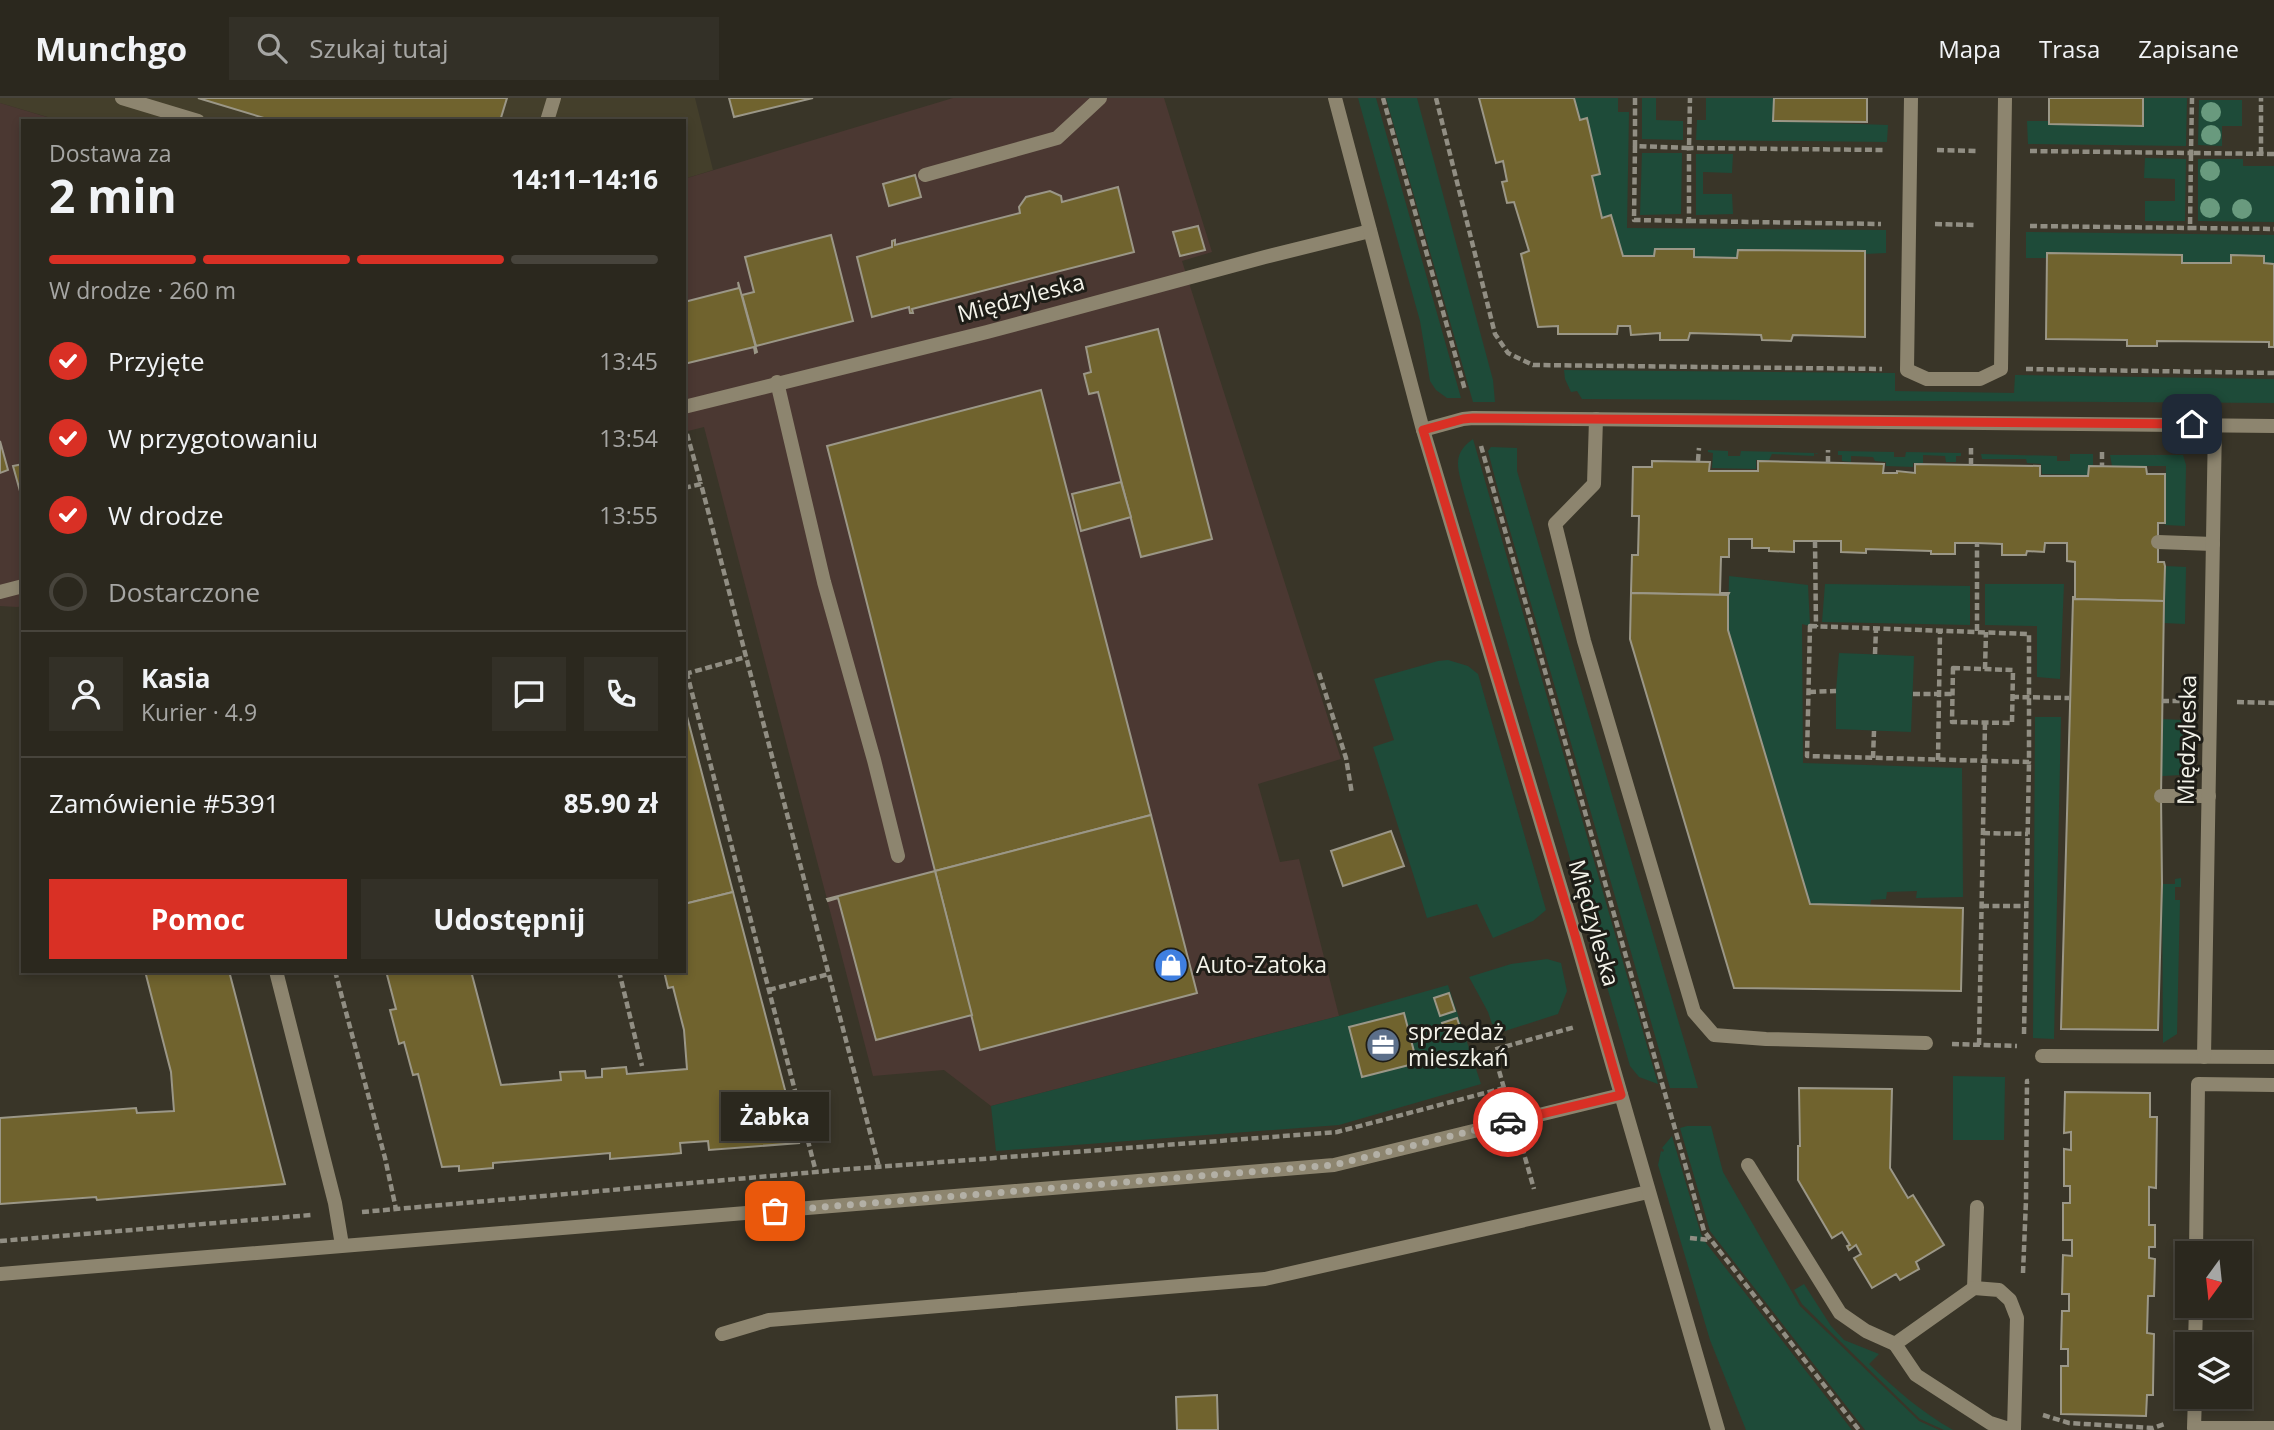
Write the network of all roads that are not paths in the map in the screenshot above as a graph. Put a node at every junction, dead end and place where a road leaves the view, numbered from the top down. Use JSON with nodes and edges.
{"nodes":[{"id":1,"x":122,"y":98,"type":"edge"},
{"id":2,"x":554,"y":98,"type":"edge"},
{"id":3,"x":1100,"y":98,"type":"edge"},
{"id":4,"x":1335,"y":98,"type":"edge"},
{"id":5,"x":1912,"y":98,"type":"edge"},
{"id":6,"x":2005,"y":98,"type":"edge"},
{"id":7,"x":191,"y":119,"type":"edge"},
{"id":8,"x":548,"y":119,"type":"edge"},
{"id":9,"x":925,"y":175,"type":"dead end"},
{"id":10,"x":1370,"y":231,"type":"junction"},
{"id":11,"x":777,"y":382,"type":"junction"},
{"id":12,"x":686,"y":406,"type":"edge"},
{"id":13,"x":1596,"y":419,"type":"junction"},
{"id":14,"x":2215,"y":424,"type":"junction"},
{"id":15,"x":2274,"y":426,"type":"edge"},
{"id":16,"x":1423,"y":430,"type":"junction"},
{"id":17,"x":2158,"y":542,"type":"dead end"},
{"id":18,"x":2213,"y":544,"type":"junction"},
{"id":19,"x":21,"y":587,"type":"edge"},
{"id":20,"x":0,"y":592,"type":"edge"},
{"id":21,"x":2161,"y":796,"type":"dead end"},
{"id":22,"x":2209,"y":796,"type":"junction"},
{"id":23,"x":898,"y":856,"type":"dead end"},
{"id":24,"x":277,"y":973,"type":"edge"},
{"id":25,"x":1926,"y":1043,"type":"road end"},
{"id":26,"x":2042,"y":1056,"type":"dead end"},
{"id":27,"x":2204,"y":1057,"type":"junction"},
{"id":28,"x":2274,"y":1057,"type":"edge"},
{"id":29,"x":2274,"y":1085,"type":"edge"},
{"id":30,"x":1621,"y":1095,"type":"junction"},
{"id":31,"x":1748,"y":1166,"type":"dead end"},
{"id":32,"x":1648,"y":1192,"type":"junction"},
{"id":33,"x":1977,"y":1207,"type":"dead end"},
{"id":34,"x":2196,"y":1241,"type":"edge"},
{"id":35,"x":342,"y":1245,"type":"junction"},
{"id":36,"x":0,"y":1274,"type":"edge"},
{"id":37,"x":1974,"y":1288,"type":"junction"},
{"id":38,"x":722,"y":1334,"type":"dead end"},
{"id":39,"x":1895,"y":1344,"type":"junction"},
{"id":40,"x":2194,"y":1409,"type":"edge"},
{"id":41,"x":2193,"y":1429,"type":"edge"},
{"id":42,"x":2274,"y":1429,"type":"edge"},
{"id":43,"x":1718,"y":1430,"type":"edge"},
{"id":44,"x":2013,"y":1430,"type":"edge"}],
"edges":[{"from":1,"to":7,"type":"street"},
{"from":2,"to":8,"type":"street"},
{"from":3,"to":9,"type":"street"},
{"from":4,"to":10,"type":"street","name":"Międzyleska"},
{"from":5,"to":6,"type":"street"},
{"from":10,"to":11,"type":"street","name":"Międzyleska"},
{"from":10,"to":16,"type":"street","name":"Międzyleska"},
{"from":11,"to":12,"type":"street","name":"Międzyleska"},
{"from":11,"to":23,"type":"street"},
{"from":13,"to":14,"type":"street"},
{"from":13,"to":16,"type":"street"},
{"from":13,"to":25,"type":"street"},
{"from":14,"to":15,"type":"street"},
{"from":14,"to":18,"type":"street","name":"Międzyleska"},
{"from":16,"to":30,"type":"street","name":"Międzyleska"},
{"from":17,"to":18,"type":"street"},
{"from":18,"to":22,"type":"street","name":"Międzyleska"},
{"from":19,"to":20,"type":"street"},
{"from":21,"to":22,"type":"street"},
{"from":22,"to":27,"type":"street","name":"Międzyleska"},
{"from":24,"to":35,"type":"street"},
{"from":26,"to":27,"type":"street"},
{"from":27,"to":28,"type":"street"},
{"from":29,"to":34,"type":"street"},
{"from":30,"to":32,"type":"street","name":"Międzyleska"},
{"from":30,"to":35,"type":"street"},
{"from":31,"to":39,"type":"street"},
{"from":32,"to":38,"type":"street"},
{"from":32,"to":43,"type":"street","name":"Międzyleska"},
{"from":33,"to":37,"type":"street"},
{"from":35,"to":36,"type":"street"},
{"from":37,"to":39,"type":"street"},
{"from":37,"to":44,"type":"street"},
{"from":39,"to":44,"type":"street"},
{"from":40,"to":41,"type":"street"},
{"from":41,"to":42,"type":"street"}]}
